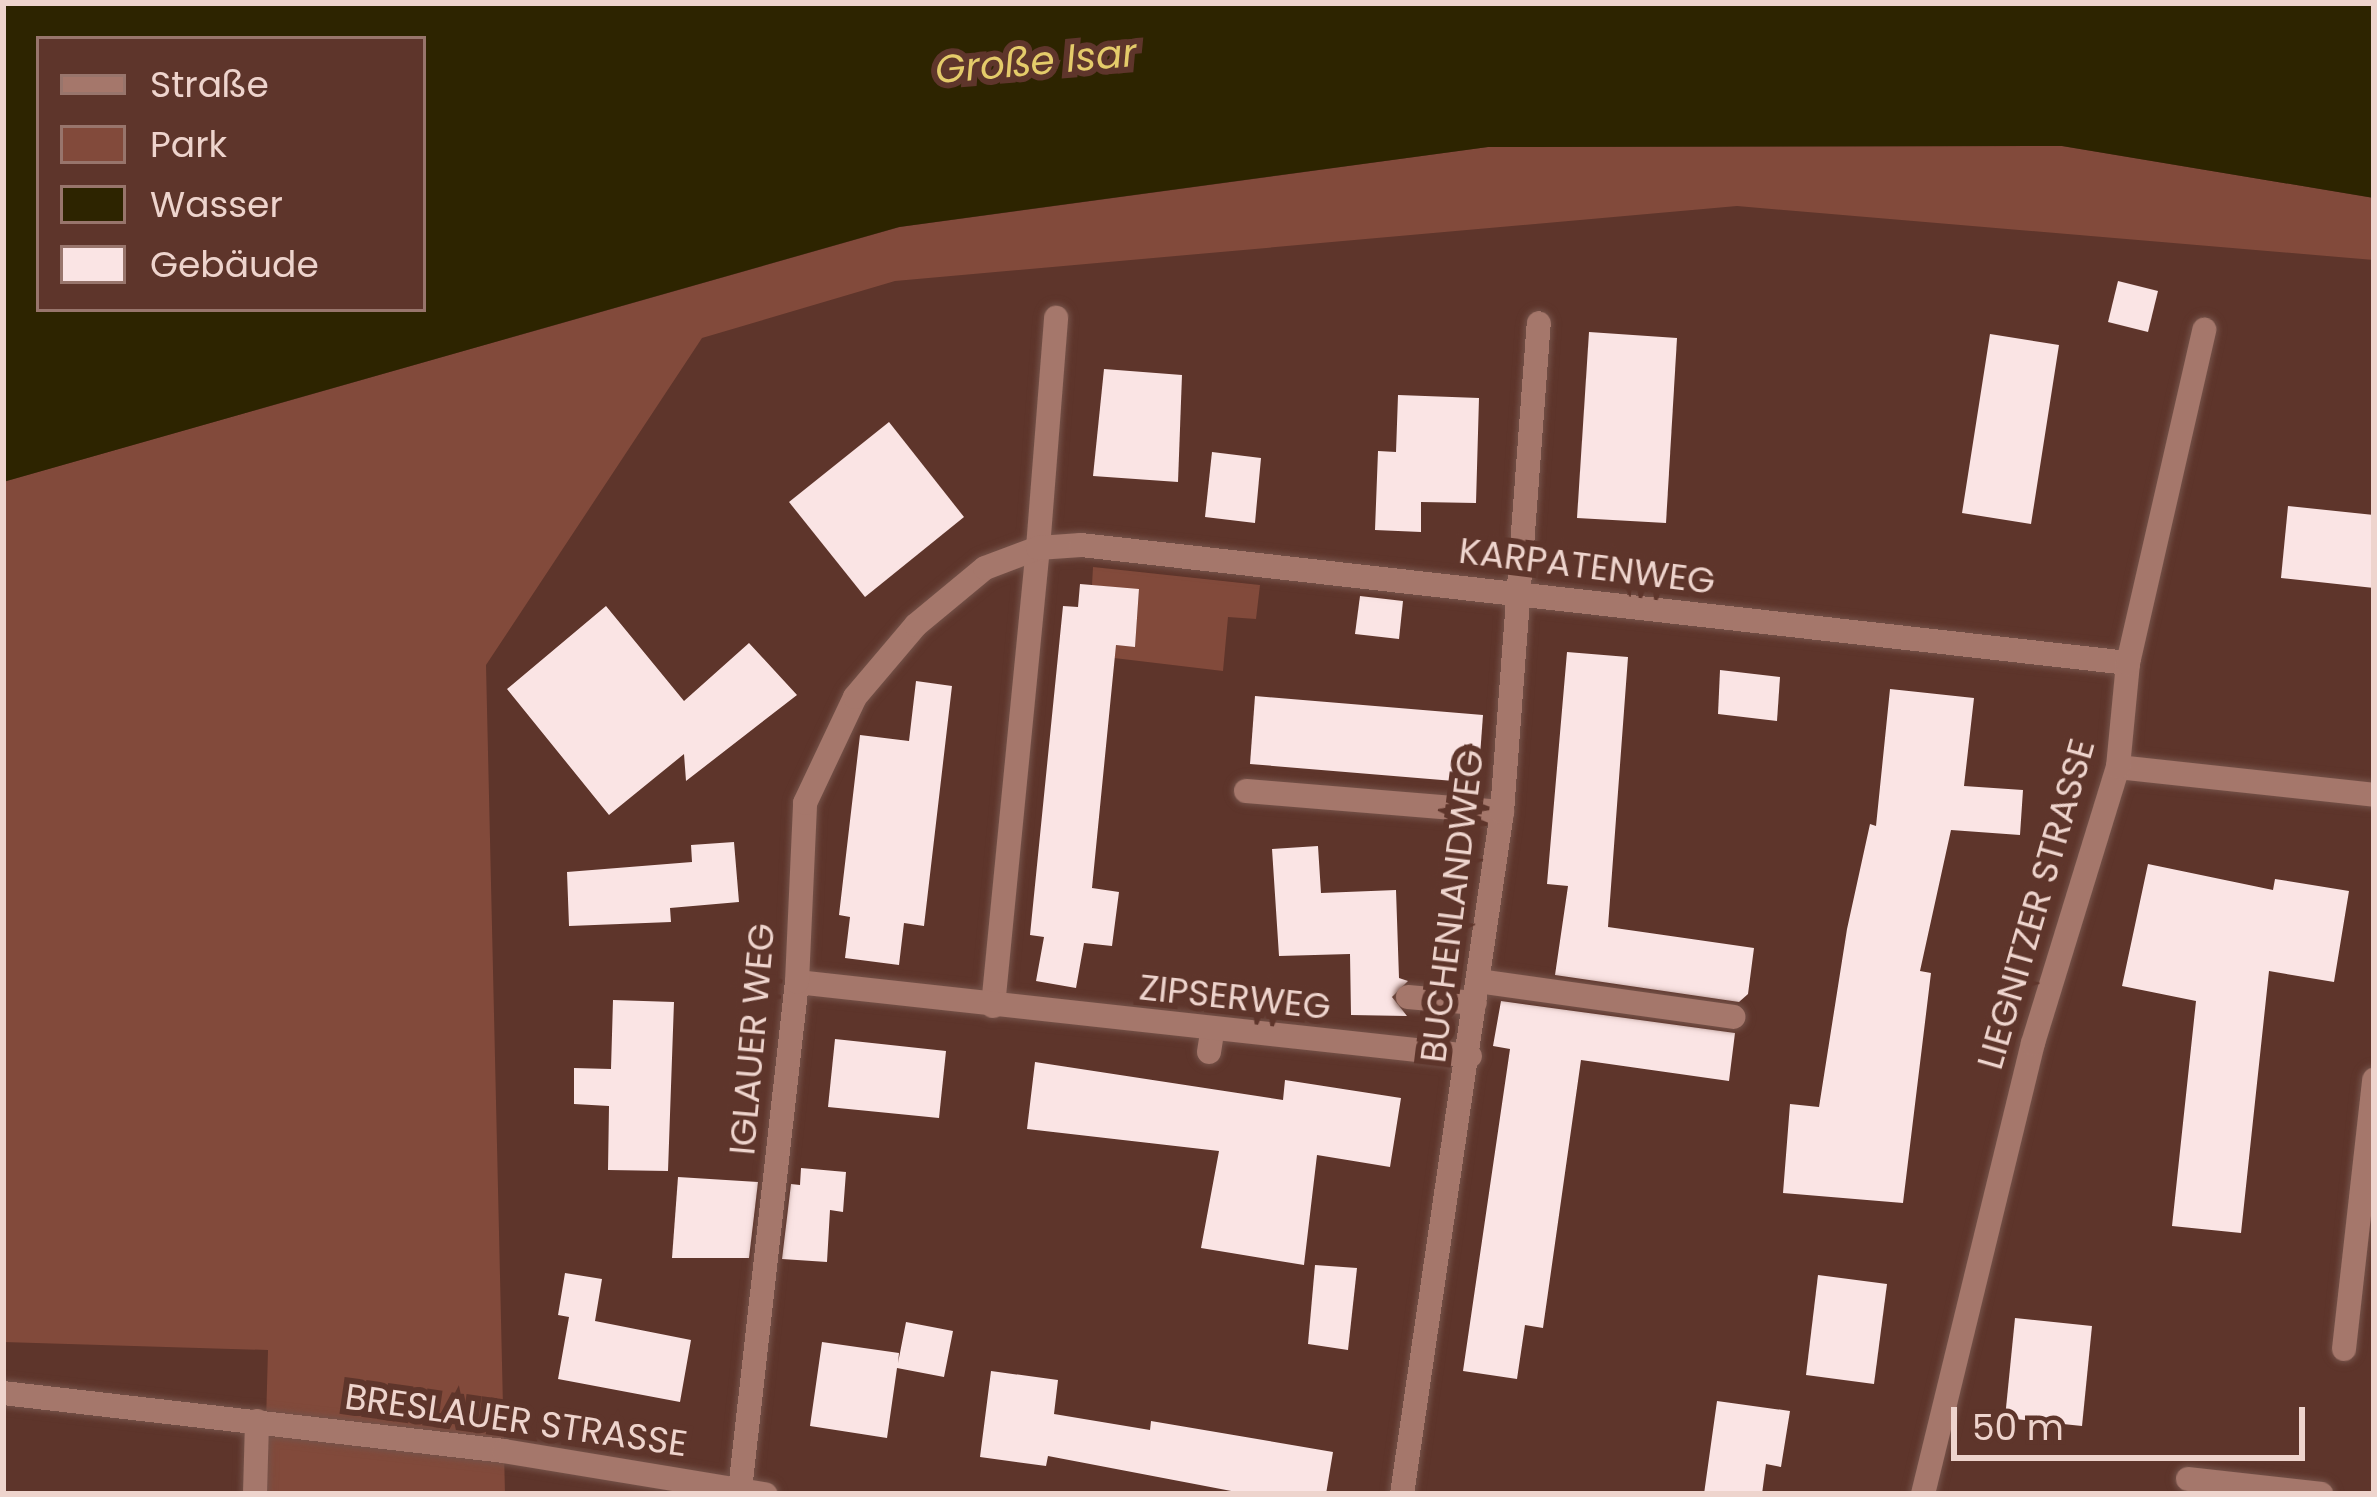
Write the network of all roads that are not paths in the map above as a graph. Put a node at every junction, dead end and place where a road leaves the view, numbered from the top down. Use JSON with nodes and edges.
{"nodes":[{"id":1,"x":1056,"y":318,"type":"dead end"},
{"id":2,"x":1539,"y":323,"type":"dead end"},
{"id":3,"x":2204,"y":330,"type":"dead end"},
{"id":4,"x":1038,"y":548,"type":"junction"},
{"id":5,"x":1520,"y":593,"type":"junction"},
{"id":6,"x":916,"y":625,"type":"joint"},
{"id":7,"x":2128,"y":663,"type":"junction"},
{"id":8,"x":2118,"y":767,"type":"junction"},
{"id":9,"x":1246,"y":791,"type":"dead end"},
{"id":10,"x":2374,"y":795,"type":"edge"},
{"id":11,"x":1502,"y":812,"type":"junction"},
{"id":12,"x":797,"y":982,"type":"junction"},
{"id":13,"x":1476,"y":992,"type":"junction"},
{"id":14,"x":1408,"y":997,"type":"dead end"},
{"id":15,"x":993,"y":1006,"type":"junction"},
{"id":16,"x":1733,"y":1017,"type":"dead end"},
{"id":17,"x":1470,"y":1056,"type":"junction"},
{"id":18,"x":2374,"y":1080,"type":"edge"},
{"id":19,"x":2344,"y":1349,"type":"dead end"},
{"id":20,"x":3,"y":1393,"type":"edge"},
{"id":21,"x":257,"y":1421,"type":"junction"},
{"id":22,"x":2188,"y":1479,"type":"dead end"},
{"id":23,"x":752,"y":1492,"type":"edge"},
{"id":24,"x":255,"y":1494,"type":"edge"},
{"id":25,"x":1402,"y":1494,"type":"edge"},
{"id":26,"x":1923,"y":1494,"type":"edge"},
{"id":27,"x":2321,"y":1494,"type":"edge"}],
"edges":[{"from":1,"to":4,"type":"street"},
{"from":2,"to":5,"type":"street","name":"BUCHENLANDWEG"},
{"from":3,"to":7,"type":"street","name":"LIEGNITZER STRASSE"},
{"from":4,"to":5,"type":"street","name":"KARPATENWEG"},
{"from":4,"to":6,"type":"street","name":"KARPATENWEG"},
{"from":4,"to":15,"type":"street"},
{"from":5,"to":7,"type":"street","name":"KARPATENWEG"},
{"from":5,"to":11,"type":"street","name":"BUCHENLANDWEG"},
{"from":6,"to":12,"type":"street","name":"IGLAUER WEG"},
{"from":7,"to":8,"type":"street","name":"LIEGNITZER STRASSE"},
{"from":8,"to":10,"type":"street"},
{"from":8,"to":26,"type":"street","name":"LIEGNITZER STRASSE"},
{"from":9,"to":11,"type":"street"},
{"from":11,"to":13,"type":"street","name":"BUCHENLANDWEG"},
{"from":12,"to":15,"type":"street","name":"ZIPSERWEG"},
{"from":12,"to":23,"type":"street","name":"IGLAUER WEG"},
{"from":13,"to":14,"type":"street"},
{"from":13,"to":16,"type":"street"},
{"from":13,"to":17,"type":"street","name":"BUCHENLANDWEG"},
{"from":15,"to":17,"type":"street","name":"ZIPSERWEG"},
{"from":17,"to":25,"type":"street","name":"BUCHENLANDWEG"},
{"from":18,"to":19,"type":"street"},
{"from":20,"to":21,"type":"street","name":"BRESLAUER STRASSE"},
{"from":21,"to":23,"type":"street","name":"BRESLAUER STRASSE"},
{"from":21,"to":24,"type":"street"},
{"from":22,"to":27,"type":"street"}]}
